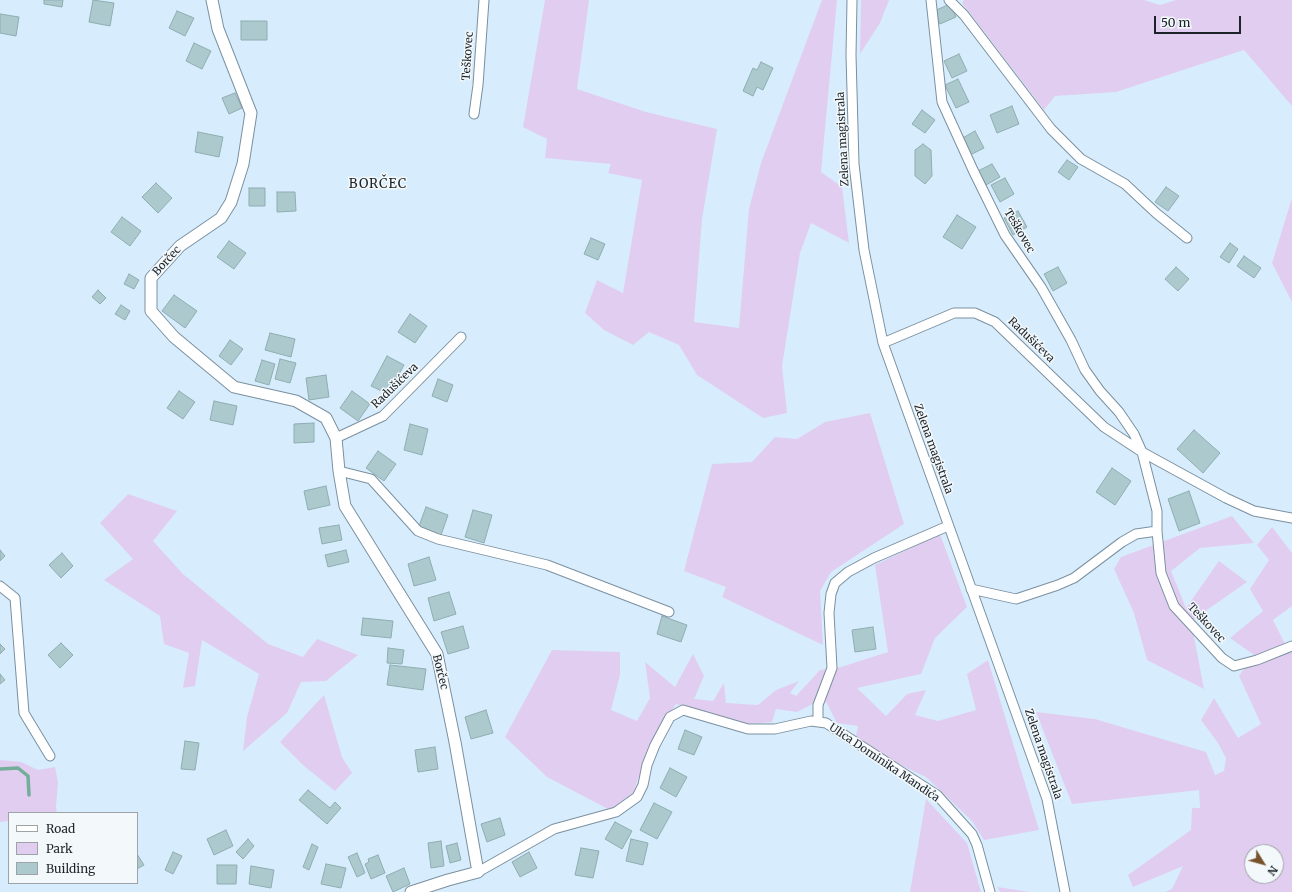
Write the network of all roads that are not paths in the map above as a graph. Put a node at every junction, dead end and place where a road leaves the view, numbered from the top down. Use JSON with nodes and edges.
{"nodes":[{"id":1,"x":212,"y":0,"type":"edge"},
{"id":2,"x":484,"y":0,"type":"edge"},
{"id":3,"x":852,"y":0,"type":"edge"},
{"id":4,"x":931,"y":0,"type":"edge"},
{"id":5,"x":949,"y":0,"type":"edge"},
{"id":6,"x":474,"y":114,"type":"dead end"},
{"id":7,"x":1187,"y":238,"type":"dead end"},
{"id":8,"x":461,"y":337,"type":"dead end"},
{"id":9,"x":883,"y":344,"type":"junction"},
{"id":10,"x":336,"y":438,"type":"junction"},
{"id":11,"x":1142,"y":452,"type":"junction"},
{"id":12,"x":339,"y":472,"type":"junction"},
{"id":13,"x":1292,"y":518,"type":"edge"},
{"id":14,"x":948,"y":526,"type":"junction"},
{"id":15,"x":1157,"y":531,"type":"junction"},
{"id":16,"x":0,"y":586,"type":"edge"},
{"id":17,"x":971,"y":589,"type":"junction"},
{"id":18,"x":669,"y":612,"type":"dead end"},
{"id":19,"x":1292,"y":646,"type":"edge"},
{"id":20,"x":818,"y":722,"type":"junction"},
{"id":21,"x":50,"y":756,"type":"dead end"},
{"id":22,"x":478,"y":872,"type":"junction"},
{"id":23,"x":411,"y":892,"type":"edge"},
{"id":24,"x":990,"y":892,"type":"edge"},
{"id":25,"x":1066,"y":892,"type":"edge"}],
"edges":[{"from":1,"to":10,"type":"street","name":"Borčec"},
{"from":2,"to":6,"type":"street","name":"Teškovec"},
{"from":3,"to":9,"type":"street","name":"Zelena magistrala"},
{"from":4,"to":11,"type":"street","name":"Teškovec"},
{"from":5,"to":7,"type":"street"},
{"from":8,"to":10,"type":"street","name":"Radušićeva"},
{"from":9,"to":11,"type":"street","name":"Radušićeva"},
{"from":9,"to":14,"type":"street","name":"Zelena magistrala"},
{"from":10,"to":12,"type":"street","name":"Borčec"},
{"from":11,"to":13,"type":"street"},
{"from":11,"to":15,"type":"street","name":"Teškovec"},
{"from":12,"to":18,"type":"street"},
{"from":12,"to":22,"type":"street","name":"Borčec"},
{"from":14,"to":17,"type":"street","name":"Zelena magistrala"},
{"from":14,"to":20,"type":"street","name":"Ulica Dominika Mandića"},
{"from":15,"to":17,"type":"street"},
{"from":15,"to":19,"type":"street","name":"Teškovec"},
{"from":16,"to":21,"type":"street"},
{"from":17,"to":25,"type":"street","name":"Zelena magistrala"},
{"from":20,"to":22,"type":"street","name":"Ulica Dominika Mandića"},
{"from":20,"to":24,"type":"street","name":"Ulica Dominika Mandića"},
{"from":22,"to":23,"type":"street","name":"Ulica Dominika Mandića"}]}
